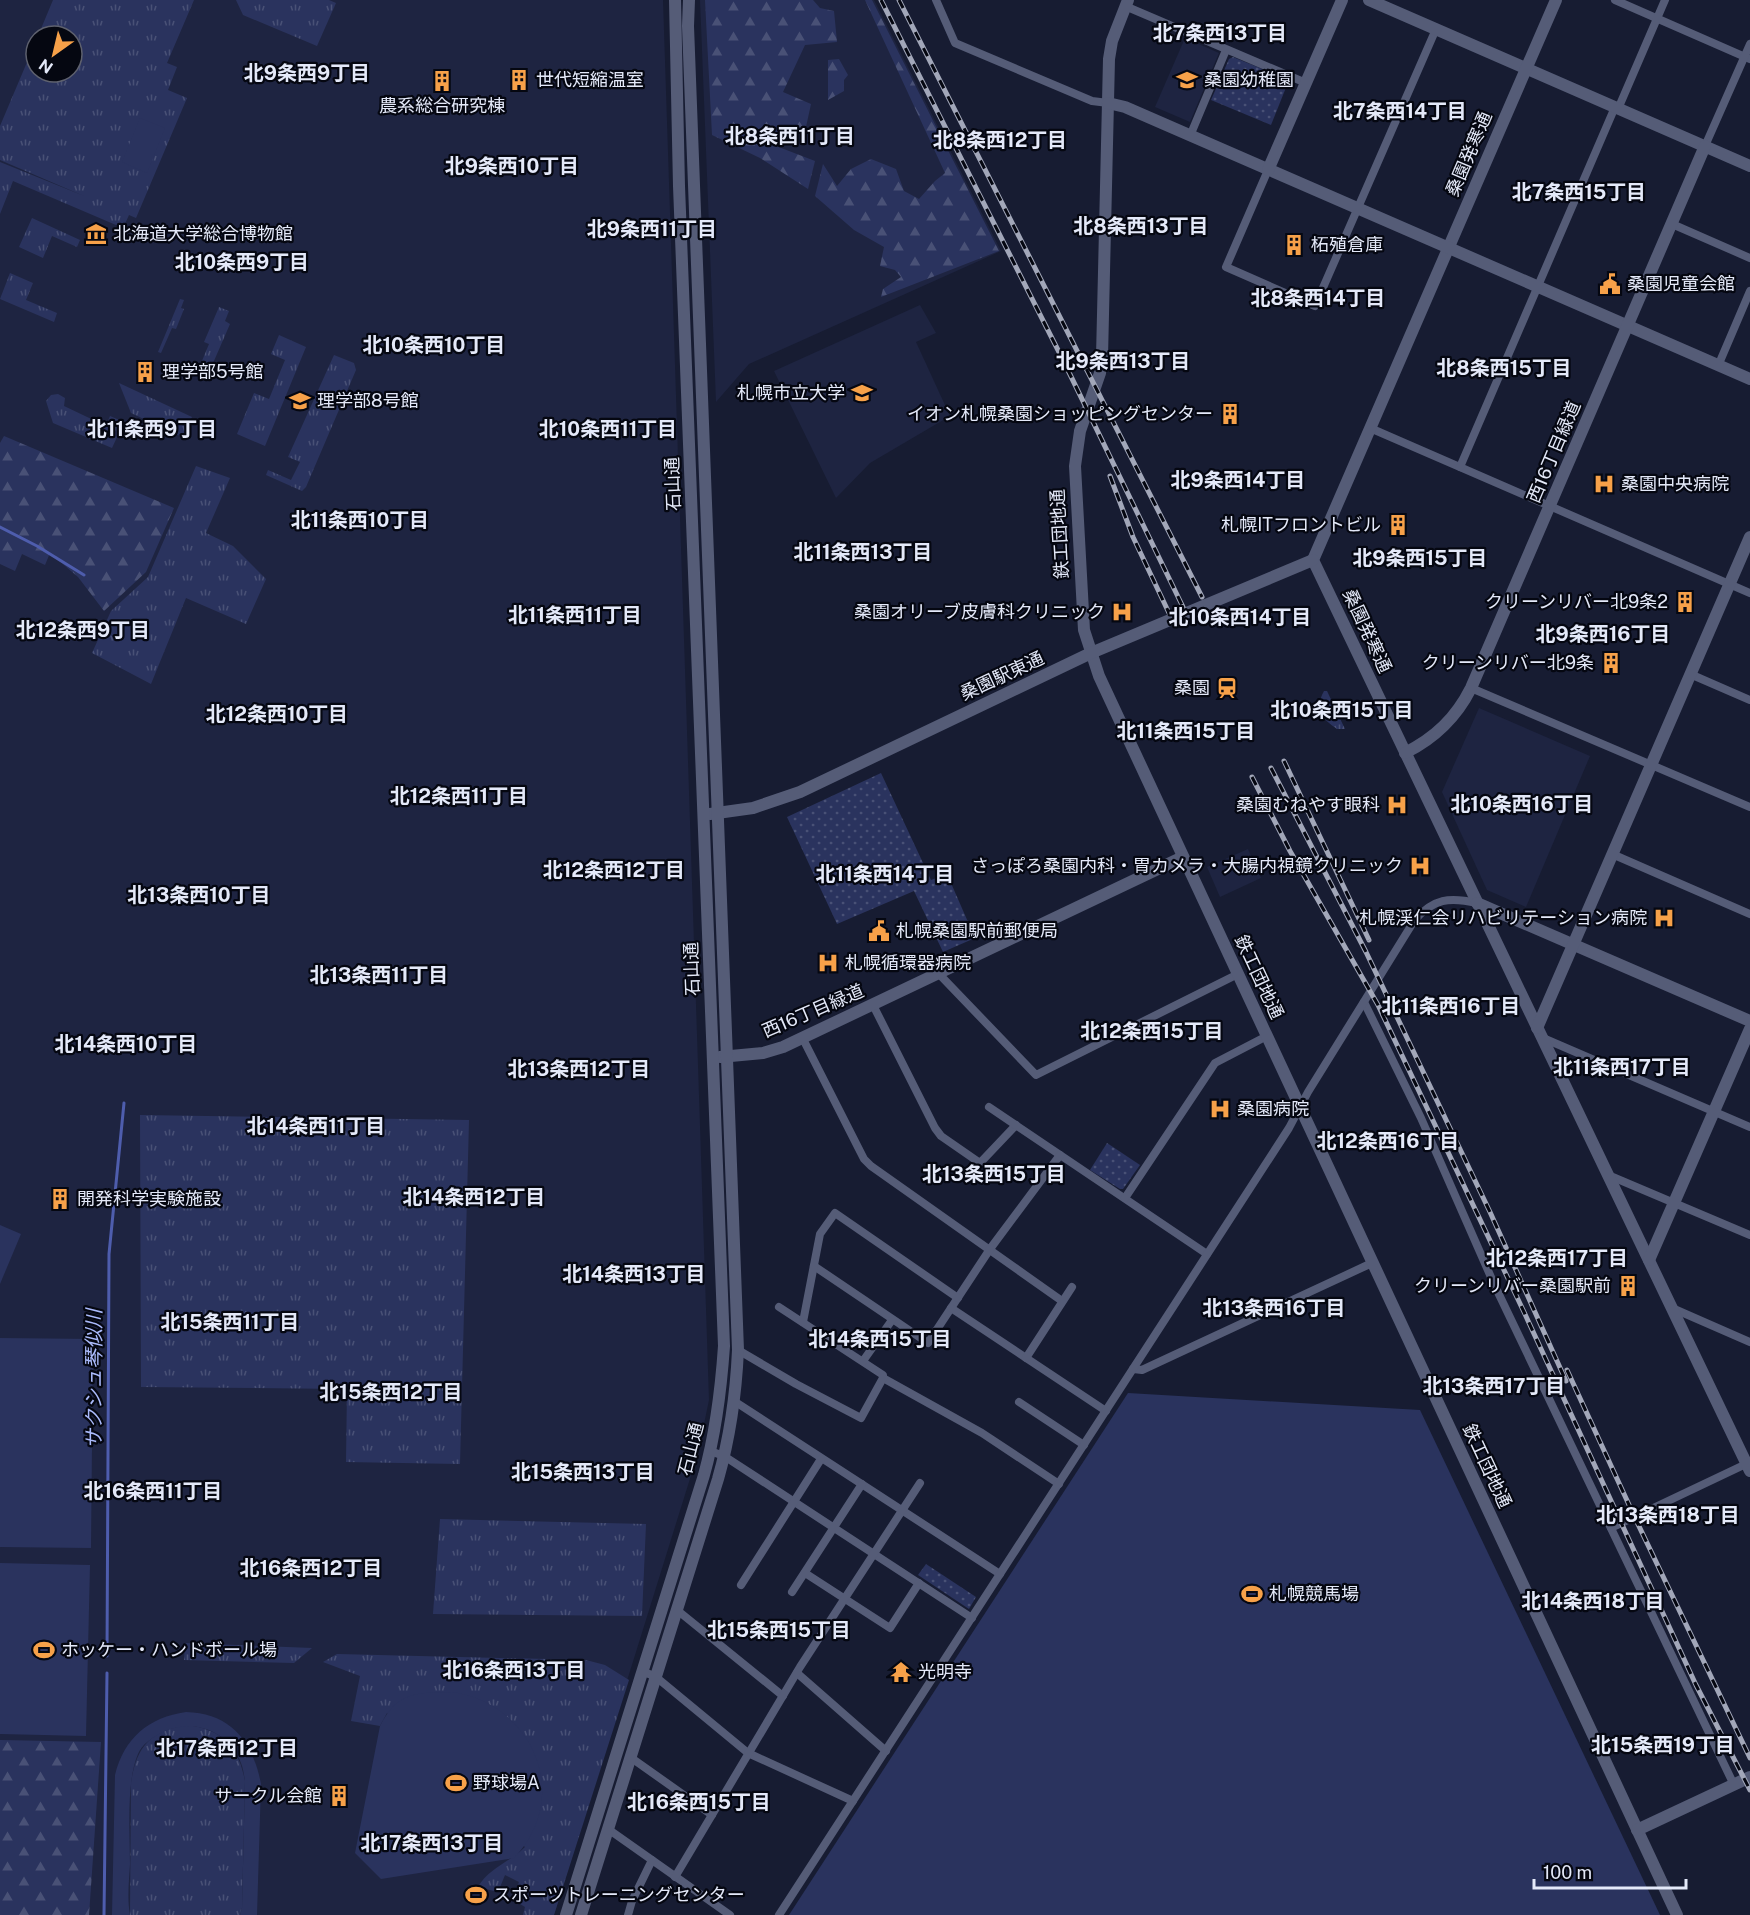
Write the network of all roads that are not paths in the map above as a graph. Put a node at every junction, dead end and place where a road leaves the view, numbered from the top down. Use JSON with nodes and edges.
{"nodes":[{"id":1,"x":670,"y":0,"type":"edge"},
{"id":2,"x":675,"y":0,"type":"edge"},
{"id":3,"x":689,"y":0,"type":"edge"},
{"id":4,"x":936,"y":0,"type":"edge"},
{"id":5,"x":1342,"y":0,"type":"edge"},
{"id":6,"x":1369,"y":0,"type":"edge"},
{"id":7,"x":1556,"y":0,"type":"edge"},
{"id":8,"x":1615,"y":0,"type":"edge"},
{"id":9,"x":1665,"y":0,"type":"edge"},
{"id":10,"x":1126,"y":2,"type":"edge"},
{"id":11,"x":1657,"y":18,"type":"junction"},
{"id":12,"x":674,"y":26,"type":"junction"},
{"id":13,"x":1436,"y":29,"type":"junction"},
{"id":14,"x":1750,"y":44,"type":"edge"},
{"id":15,"x":1226,"y":50,"type":"junction"},
{"id":16,"x":1747,"y":57,"type":"edge"},
{"id":17,"x":1526,"y":68,"type":"junction"},
{"id":18,"x":1306,"y":83,"type":"junction"},
{"id":19,"x":1108,"y":103,"type":"junction"},
{"id":20,"x":1617,"y":108,"type":"junction"},
{"id":21,"x":1190,"y":136,"type":"junction"},
{"id":22,"x":1705,"y":146,"type":"junction"},
{"id":23,"x":1750,"y":166,"type":"edge"},
{"id":24,"x":1268,"y":170,"type":"junction"},
{"id":25,"x":1357,"y":208,"type":"junction"},
{"id":26,"x":1672,"y":224,"type":"junction"},
{"id":27,"x":1448,"y":248,"type":"junction"},
{"id":28,"x":1750,"y":258,"type":"edge"},
{"id":29,"x":1538,"y":287,"type":"junction"},
{"id":30,"x":1750,"y":291,"type":"edge"},
{"id":31,"x":1628,"y":326,"type":"junction"},
{"id":32,"x":1718,"y":366,"type":"junction"},
{"id":33,"x":1750,"y":379,"type":"edge"},
{"id":34,"x":1370,"y":428,"type":"junction"},
{"id":35,"x":1460,"y":467,"type":"junction"},
{"id":36,"x":1550,"y":506,"type":"junction"},
{"id":37,"x":1750,"y":537,"type":"edge"},
{"id":38,"x":1313,"y":560,"type":"junction"},
{"id":39,"x":1729,"y":585,"type":"junction"},
{"id":40,"x":1750,"y":593,"type":"edge"},
{"id":41,"x":1091,"y":653,"type":"junction"},
{"id":42,"x":1690,"y":674,"type":"junction"},
{"id":43,"x":1471,"y":688,"type":"junction"},
{"id":44,"x":1750,"y":700,"type":"edge"},
{"id":45,"x":1405,"y":753,"type":"junction"},
{"id":46,"x":1651,"y":764,"type":"junction"},
{"id":47,"x":1750,"y":807,"type":"edge"},
{"id":48,"x":718,"y":813,"type":"junction"},
{"id":49,"x":704,"y":815,"type":"junction"},
{"id":50,"x":1612,"y":854,"type":"junction"},
{"id":51,"x":1183,"y":857,"type":"junction"},
{"id":52,"x":1478,"y":903,"type":"junction"},
{"id":53,"x":1750,"y":914,"type":"edge"},
{"id":54,"x":1573,"y":944,"type":"junction"},
{"id":55,"x":939,"y":974,"type":"junction"},
{"id":56,"x":1238,"y":974,"type":"junction"},
{"id":57,"x":1364,"y":1002,"type":"junction"},
{"id":58,"x":873,"y":1005,"type":"junction"},
{"id":59,"x":1750,"y":1021,"type":"edge"},
{"id":60,"x":1750,"y":1029,"type":"edge"},
{"id":61,"x":1540,"y":1033,"type":"junction"},
{"id":62,"x":1267,"y":1036,"type":"junction"},
{"id":63,"x":803,"y":1039,"type":"junction"},
{"id":64,"x":726,"y":1056,"type":"junction"},
{"id":65,"x":713,"y":1057,"type":"junction"},
{"id":66,"x":989,"y":1107,"type":"dead end"},
{"id":67,"x":1300,"y":1107,"type":"junction"},
{"id":68,"x":1714,"y":1111,"type":"junction"},
{"id":69,"x":1016,"y":1125,"type":"junction"},
{"id":70,"x":1750,"y":1127,"type":"edge"},
{"id":71,"x":1060,"y":1155,"type":"junction"},
{"id":72,"x":1608,"y":1174,"type":"junction"},
{"id":73,"x":1125,"y":1198,"type":"junction"},
{"id":74,"x":1674,"y":1203,"type":"junction"},
{"id":75,"x":1750,"y":1235,"type":"edge"},
{"id":76,"x":990,"y":1250,"type":"junction"},
{"id":77,"x":1207,"y":1254,"type":"junction"},
{"id":78,"x":1649,"y":1260,"type":"junction"},
{"id":79,"x":1372,"y":1263,"type":"junction"},
{"id":80,"x":814,"y":1266,"type":"junction"},
{"id":81,"x":1071,"y":1287,"type":"dead end"},
{"id":82,"x":958,"y":1298,"type":"junction"},
{"id":83,"x":1062,"y":1301,"type":"junction"},
{"id":84,"x":778,"y":1307,"type":"dead end"},
{"id":85,"x":951,"y":1308,"type":"junction"},
{"id":86,"x":1672,"y":1308,"type":"junction"},
{"id":87,"x":892,"y":1320,"type":"junction"},
{"id":88,"x":803,"y":1322,"type":"junction"},
{"id":89,"x":1750,"y":1342,"type":"edge"},
{"id":90,"x":738,"y":1350,"type":"junction"},
{"id":91,"x":1026,"y":1358,"type":"junction"},
{"id":92,"x":863,"y":1361,"type":"junction"},
{"id":93,"x":1133,"y":1369,"type":"junction"},
{"id":94,"x":883,"y":1378,"type":"junction"},
{"id":95,"x":734,"y":1401,"type":"junction"},
{"id":96,"x":1019,"y":1402,"type":"dead end"},
{"id":97,"x":1106,"y":1411,"type":"junction"},
{"id":98,"x":1084,"y":1445,"type":"junction"},
{"id":99,"x":710,"y":1451,"type":"junction"},
{"id":100,"x":724,"y":1456,"type":"junction"},
{"id":101,"x":821,"y":1459,"type":"junction"},
{"id":102,"x":1748,"y":1468,"type":"edge"},
{"id":103,"x":920,"y":1483,"type":"dead end"},
{"id":104,"x":862,"y":1484,"type":"junction"},
{"id":105,"x":1059,"y":1484,"type":"junction"},
{"id":106,"x":794,"y":1501,"type":"junction"},
{"id":107,"x":901,"y":1510,"type":"junction"},
{"id":108,"x":833,"y":1527,"type":"junction"},
{"id":109,"x":1611,"y":1528,"type":"junction"},
{"id":110,"x":873,"y":1553,"type":"junction"},
{"id":111,"x":805,"y":1573,"type":"junction"},
{"id":112,"x":1000,"y":1574,"type":"junction"},
{"id":113,"x":920,"y":1583,"type":"junction"},
{"id":114,"x":741,"y":1585,"type":"dead end"},
{"id":115,"x":792,"y":1593,"type":"dead end"},
{"id":116,"x":843,"y":1598,"type":"junction"},
{"id":117,"x":676,"y":1610,"type":"junction"},
{"id":118,"x":972,"y":1618,"type":"junction"},
{"id":119,"x":642,"y":1671,"type":"junction"},
{"id":120,"x":797,"y":1673,"type":"junction"},
{"id":121,"x":656,"y":1677,"type":"junction"},
{"id":122,"x":783,"y":1696,"type":"junction"},
{"id":123,"x":885,"y":1751,"type":"junction"},
{"id":124,"x":748,"y":1753,"type":"junction"},
{"id":125,"x":630,"y":1757,"type":"junction"},
{"id":126,"x":1750,"y":1777,"type":"edge"},
{"id":127,"x":1734,"y":1785,"type":"junction"},
{"id":128,"x":853,"y":1801,"type":"junction"},
{"id":129,"x":712,"y":1815,"type":"junction"},
{"id":130,"x":608,"y":1829,"type":"junction"},
{"id":131,"x":1637,"y":1830,"type":"junction"},
{"id":132,"x":652,"y":1860,"type":"junction"},
{"id":133,"x":675,"y":1877,"type":"junction"},
{"id":134,"x":566,"y":1915,"type":"edge"},
{"id":135,"x":581,"y":1915,"type":"edge"},
{"id":136,"x":628,"y":1915,"type":"edge"},
{"id":137,"x":730,"y":1915,"type":"edge"},
{"id":138,"x":779,"y":1915,"type":"edge"},
{"id":139,"x":1677,"y":1915,"type":"edge"}],
"edges":[{"from":1,"to":12,"type":"street"},
{"from":2,"to":12,"type":"street","name":"石山通"},
{"from":3,"to":48,"type":"street","name":"石山通"},
{"from":4,"to":19,"type":"street"},
{"from":5,"to":18,"type":"street"},
{"from":6,"to":13,"type":"street"},
{"from":7,"to":17,"type":"street","name":"桑園発寒通"},
{"from":8,"to":11,"type":"street"},
{"from":9,"to":11,"type":"street"},
{"from":10,"to":15,"type":"street"},
{"from":10,"to":19,"type":"street","name":"鉄工団地通"},
{"from":11,"to":16,"type":"street"},
{"from":11,"to":20,"type":"street"},
{"from":12,"to":49,"type":"street","name":"石山通"},
{"from":13,"to":17,"type":"street"},
{"from":13,"to":25,"type":"street"},
{"from":14,"to":16,"type":"street","name":"西16丁目緑道"},
{"from":15,"to":18,"type":"street"},
{"from":15,"to":21,"type":"street"},
{"from":16,"to":22,"type":"street","name":"西16丁目緑道"},
{"from":17,"to":20,"type":"street"},
{"from":17,"to":27,"type":"street","name":"桑園発寒通"},
{"from":18,"to":24,"type":"street"},
{"from":19,"to":21,"type":"street"},
{"from":19,"to":41,"type":"street","name":"鉄工団地通"},
{"from":20,"to":22,"type":"street"},
{"from":20,"to":29,"type":"street"},
{"from":21,"to":24,"type":"street"},
{"from":22,"to":23,"type":"street"},
{"from":22,"to":26,"type":"street","name":"西16丁目緑道"},
{"from":24,"to":25,"type":"street"},
{"from":24,"to":25,"type":"street"},
{"from":25,"to":27,"type":"street"},
{"from":26,"to":28,"type":"street"},
{"from":26,"to":31,"type":"street","name":"西16丁目緑道"},
{"from":27,"to":29,"type":"street"},
{"from":27,"to":34,"type":"street","name":"桑園発寒通"},
{"from":29,"to":31,"type":"street"},
{"from":29,"to":35,"type":"street"},
{"from":30,"to":32,"type":"street"},
{"from":31,"to":32,"type":"street"},
{"from":31,"to":36,"type":"street","name":"西16丁目緑道"},
{"from":32,"to":33,"type":"street"},
{"from":34,"to":35,"type":"street"},
{"from":34,"to":38,"type":"street","name":"桑園発寒通"},
{"from":35,"to":36,"type":"street"},
{"from":36,"to":39,"type":"street"},
{"from":36,"to":43,"type":"street","name":"西16丁目緑道"},
{"from":37,"to":39,"type":"street"},
{"from":38,"to":41,"type":"street","name":"桑園駅東通"},
{"from":38,"to":45,"type":"street","name":"桑園発寒通"},
{"from":39,"to":40,"type":"street"},
{"from":39,"to":42,"type":"street"},
{"from":41,"to":48,"type":"street","name":"桑園駅東通"},
{"from":41,"to":51,"type":"street","name":"鉄工団地通"},
{"from":42,"to":44,"type":"street"},
{"from":42,"to":46,"type":"street"},
{"from":43,"to":45,"type":"street","name":"西16丁目緑道"},
{"from":43,"to":46,"type":"street"},
{"from":45,"to":52,"type":"street","name":"桑園発寒通"},
{"from":46,"to":47,"type":"street"},
{"from":46,"to":50,"type":"street"},
{"from":48,"to":49,"type":"street","name":"桑園駅東通"},
{"from":48,"to":64,"type":"street","name":"石山通"},
{"from":49,"to":65,"type":"street","name":"石山通"},
{"from":50,"to":53,"type":"street"},
{"from":50,"to":54,"type":"street"},
{"from":51,"to":55,"type":"street","name":"西16丁目緑道"},
{"from":51,"to":56,"type":"street","name":"鉄工団地通"},
{"from":52,"to":54,"type":"street"},
{"from":52,"to":57,"type":"street"},
{"from":52,"to":61,"type":"street","name":"桑園発寒通"},
{"from":54,"to":59,"type":"street"},
{"from":54,"to":61,"type":"street"},
{"from":55,"to":56,"type":"street"},
{"from":55,"to":58,"type":"street","name":"西16丁目緑道"},
{"from":56,"to":62,"type":"street","name":"鉄工団地通"},
{"from":57,"to":67,"type":"street"},
{"from":57,"to":109,"type":"street"},
{"from":58,"to":63,"type":"street","name":"西16丁目緑道"},
{"from":58,"to":69,"type":"street"},
{"from":60,"to":68,"type":"street"},
{"from":61,"to":68,"type":"street"},
{"from":61,"to":72,"type":"street","name":"桑園発寒通"},
{"from":62,"to":67,"type":"street","name":"鉄工団地通"},
{"from":62,"to":73,"type":"street"},
{"from":63,"to":64,"type":"street","name":"西16丁目緑道"},
{"from":63,"to":76,"type":"street"},
{"from":64,"to":65,"type":"street","name":"西16丁目緑道"},
{"from":64,"to":90,"type":"street","name":"石山通"},
{"from":65,"to":99,"type":"street","name":"石山通"},
{"from":66,"to":69,"type":"street"},
{"from":67,"to":77,"type":"street"},
{"from":67,"to":79,"type":"street","name":"鉄工団地通"},
{"from":68,"to":70,"type":"street"},
{"from":68,"to":74,"type":"street"},
{"from":69,"to":71,"type":"street"},
{"from":71,"to":73,"type":"street"},
{"from":71,"to":76,"type":"street"},
{"from":72,"to":74,"type":"street"},
{"from":72,"to":78,"type":"street","name":"桑園発寒通"},
{"from":73,"to":77,"type":"street"},
{"from":74,"to":75,"type":"street"},
{"from":74,"to":78,"type":"street"},
{"from":76,"to":82,"type":"street"},
{"from":76,"to":83,"type":"street"},
{"from":77,"to":93,"type":"street"},
{"from":78,"to":86,"type":"street","name":"桑園発寒通"},
{"from":79,"to":93,"type":"street"},
{"from":79,"to":131,"type":"street","name":"鉄工団地通"},
{"from":80,"to":82,"type":"street"},
{"from":80,"to":87,"type":"street"},
{"from":80,"to":88,"type":"street"},
{"from":81,"to":83,"type":"street"},
{"from":82,"to":85,"type":"street"},
{"from":83,"to":91,"type":"street"},
{"from":84,"to":88,"type":"street"},
{"from":85,"to":87,"type":"street"},
{"from":85,"to":91,"type":"street"},
{"from":86,"to":89,"type":"street"},
{"from":86,"to":102,"type":"street","name":"桑園発寒通"},
{"from":87,"to":92,"type":"street"},
{"from":88,"to":92,"type":"street"},
{"from":90,"to":94,"type":"street"},
{"from":90,"to":95,"type":"street","name":"石山通"},
{"from":91,"to":97,"type":"street"},
{"from":92,"to":94,"type":"street"},
{"from":93,"to":97,"type":"street"},
{"from":94,"to":105,"type":"street"},
{"from":95,"to":100,"type":"street","name":"石山通"},
{"from":95,"to":101,"type":"street"},
{"from":96,"to":98,"type":"street"},
{"from":97,"to":98,"type":"street"},
{"from":98,"to":105,"type":"street"},
{"from":99,"to":100,"type":"street"},
{"from":99,"to":119,"type":"street","name":"石山通"},
{"from":100,"to":106,"type":"street"},
{"from":100,"to":117,"type":"street","name":"石山通"},
{"from":101,"to":104,"type":"street"},
{"from":101,"to":106,"type":"street"},
{"from":102,"to":109,"type":"street"},
{"from":103,"to":107,"type":"street"},
{"from":104,"to":107,"type":"street"},
{"from":104,"to":108,"type":"street"},
{"from":105,"to":112,"type":"street"},
{"from":106,"to":108,"type":"street"},
{"from":106,"to":114,"type":"street"},
{"from":107,"to":110,"type":"street"},
{"from":107,"to":112,"type":"street"},
{"from":108,"to":110,"type":"street"},
{"from":108,"to":111,"type":"street"},
{"from":109,"to":127,"type":"street"},
{"from":110,"to":113,"type":"street"},
{"from":110,"to":116,"type":"street"},
{"from":111,"to":115,"type":"street"},
{"from":111,"to":116,"type":"street"},
{"from":112,"to":118,"type":"street"},
{"from":113,"to":116,"type":"street"},
{"from":113,"to":118,"type":"street"},
{"from":116,"to":120,"type":"street"},
{"from":117,"to":121,"type":"street","name":"石山通"},
{"from":117,"to":122,"type":"street"},
{"from":118,"to":123,"type":"street"},
{"from":119,"to":121,"type":"street"},
{"from":119,"to":134,"type":"street","name":"石山通"},
{"from":120,"to":122,"type":"street"},
{"from":120,"to":123,"type":"street"},
{"from":121,"to":124,"type":"street"},
{"from":121,"to":125,"type":"street","name":"石山通"},
{"from":122,"to":124,"type":"street"},
{"from":123,"to":128,"type":"street"},
{"from":124,"to":128,"type":"street"},
{"from":124,"to":129,"type":"street"},
{"from":125,"to":129,"type":"street"},
{"from":125,"to":130,"type":"street","name":"石山通"},
{"from":126,"to":127,"type":"street"},
{"from":127,"to":131,"type":"street"},
{"from":128,"to":138,"type":"street"},
{"from":129,"to":133,"type":"street"},
{"from":130,"to":132,"type":"street"},
{"from":130,"to":135,"type":"street","name":"石山通"},
{"from":131,"to":139,"type":"street","name":"鉄工団地通"},
{"from":132,"to":133,"type":"street"},
{"from":132,"to":136,"type":"street"},
{"from":133,"to":137,"type":"street"}]}
